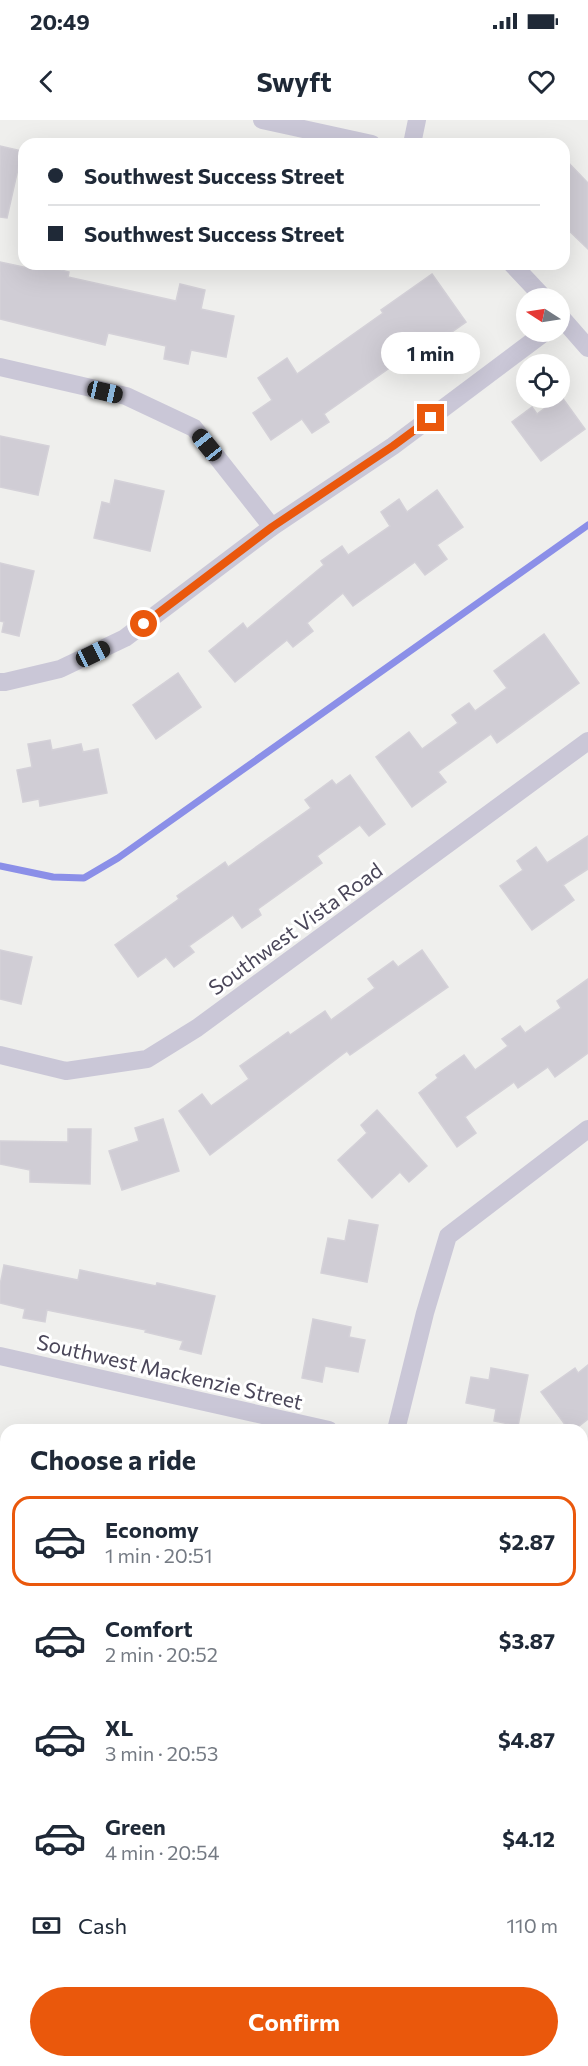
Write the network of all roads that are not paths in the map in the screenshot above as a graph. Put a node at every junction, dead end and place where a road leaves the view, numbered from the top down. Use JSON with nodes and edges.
{"nodes":[{"id":1,"x":262,"y":120,"type":"edge"},
{"id":2,"x":417,"y":120,"type":"edge"},
{"id":3,"x":344,"y":138,"type":"edge"},
{"id":4,"x":413,"y":138,"type":"edge"},
{"id":5,"x":518,"y":270,"type":"edge"},
{"id":6,"x":535,"y":288,"type":"edge"},
{"id":7,"x":570,"y":329,"type":"edge"},
{"id":8,"x":532,"y":342,"type":"edge"},
{"id":9,"x":588,"y":348,"type":"edge"},
{"id":10,"x":0,"y":367,"type":"edge"},
{"id":11,"x":272,"y":527,"type":"junction"},
{"id":12,"x":0,"y":682,"type":"edge"},
{"id":13,"x":588,"y":741,"type":"edge"},
{"id":14,"x":0,"y":1055,"type":"edge"},
{"id":15,"x":588,"y":1129,"type":"edge"},
{"id":16,"x":0,"y":1356,"type":"edge"},
{"id":17,"x":302,"y":1424,"type":"edge"},
{"id":18,"x":397,"y":1424,"type":"edge"}],
"edges":[{"from":1,"to":3,"type":"street"},
{"from":2,"to":4,"type":"street"},
{"from":5,"to":6,"type":"street"},
{"from":7,"to":9,"type":"street"},
{"from":8,"to":11,"type":"street"},
{"from":10,"to":11,"type":"street"},
{"from":11,"to":12,"type":"street"},
{"from":13,"to":14,"type":"street","name":"Southwest Vista Road"},
{"from":15,"to":18,"type":"street"},
{"from":16,"to":17,"type":"street","name":"Southwest Mackenzie Street"}]}
